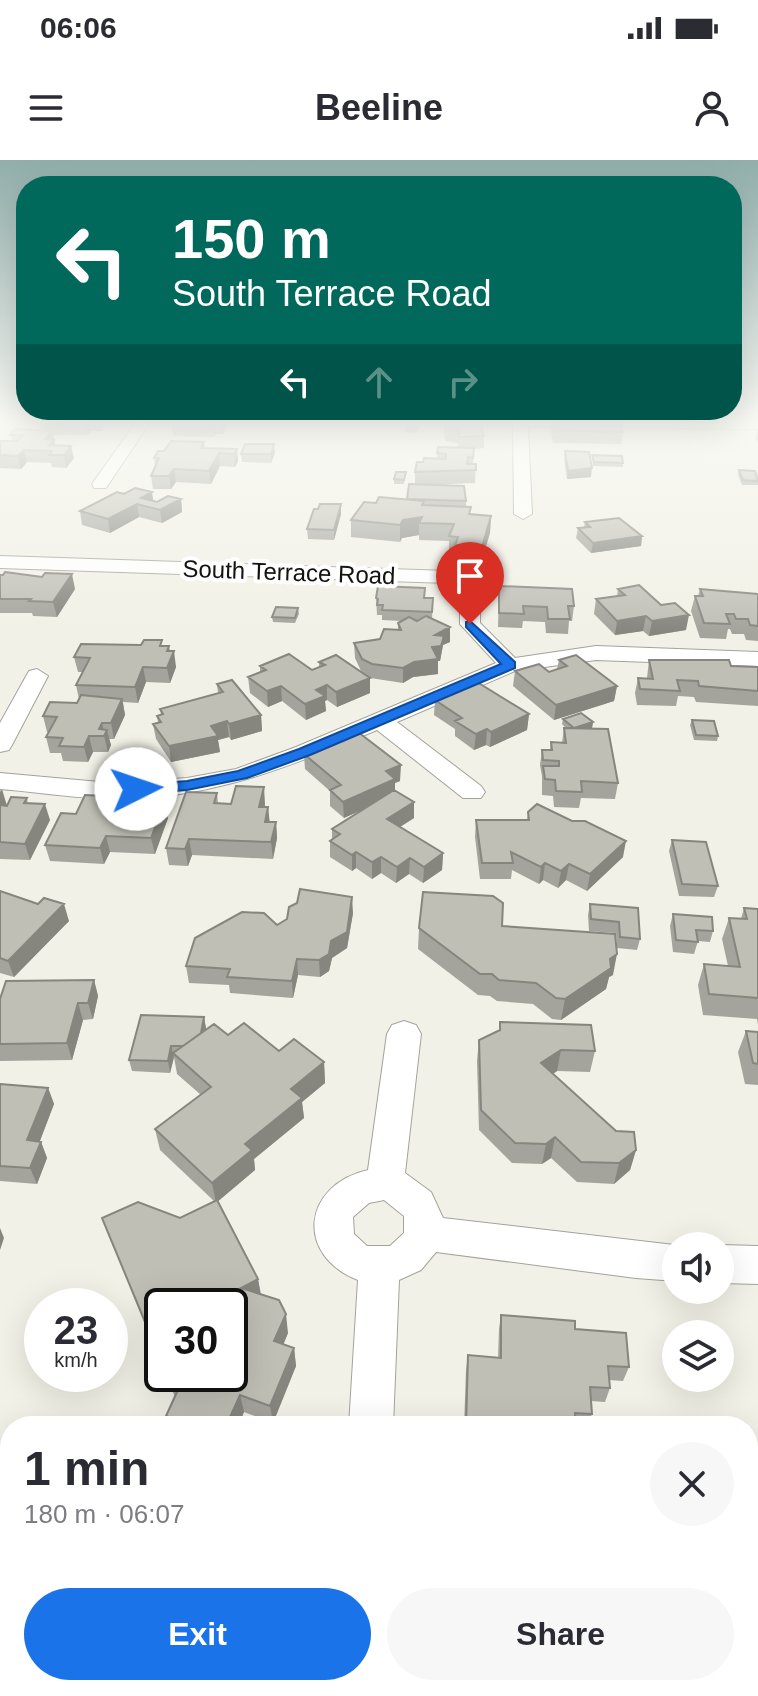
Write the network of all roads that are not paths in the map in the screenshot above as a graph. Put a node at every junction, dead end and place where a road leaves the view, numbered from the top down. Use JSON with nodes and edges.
{"nodes":[{"id":1,"x":522,"y":490,"type":"edge"},
{"id":2,"x":523,"y":514,"type":"dead end"},
{"id":3,"x":0,"y":562,"type":"edge"},
{"id":4,"x":758,"y":659,"type":"edge"},
{"id":5,"x":510,"y":665,"type":"junction"},
{"id":6,"x":37,"y":676,"type":"dead end"},
{"id":7,"x":381,"y":721,"type":"junction"},
{"id":8,"x":0,"y":745,"type":"edge"},
{"id":9,"x":0,"y":781,"type":"edge"},
{"id":10,"x":472,"y":792,"type":"dead end"},
{"id":11,"x":404,"y":1034,"type":"dead end"},
{"id":12,"x":385,"y":1183,"type":"junction"},
{"id":13,"x":424,"y":1233,"type":"junction"},
{"id":14,"x":662,"y":1261,"type":"edge"},
{"id":15,"x":734,"y":1264,"type":"edge"},
{"id":16,"x":758,"y":1265,"type":"edge"},
{"id":17,"x":379,"y":1267,"type":"junction"},
{"id":18,"x":372,"y":1416,"type":"edge"}],
"edges":[{"from":1,"to":2,"type":"street"},
{"from":3,"to":5,"type":"street","name":"South Terrace Road"},
{"from":4,"to":5,"type":"street"},
{"from":5,"to":7,"type":"street"},
{"from":6,"to":8,"type":"street"},
{"from":7,"to":9,"type":"street"},
{"from":7,"to":10,"type":"street"},
{"from":11,"to":12,"type":"street"},
{"from":12,"to":13,"type":"street"},
{"from":12,"to":17,"type":"street"},
{"from":13,"to":14,"type":"street"},
{"from":13,"to":17,"type":"street"},
{"from":15,"to":16,"type":"street"},
{"from":17,"to":18,"type":"street"}]}
